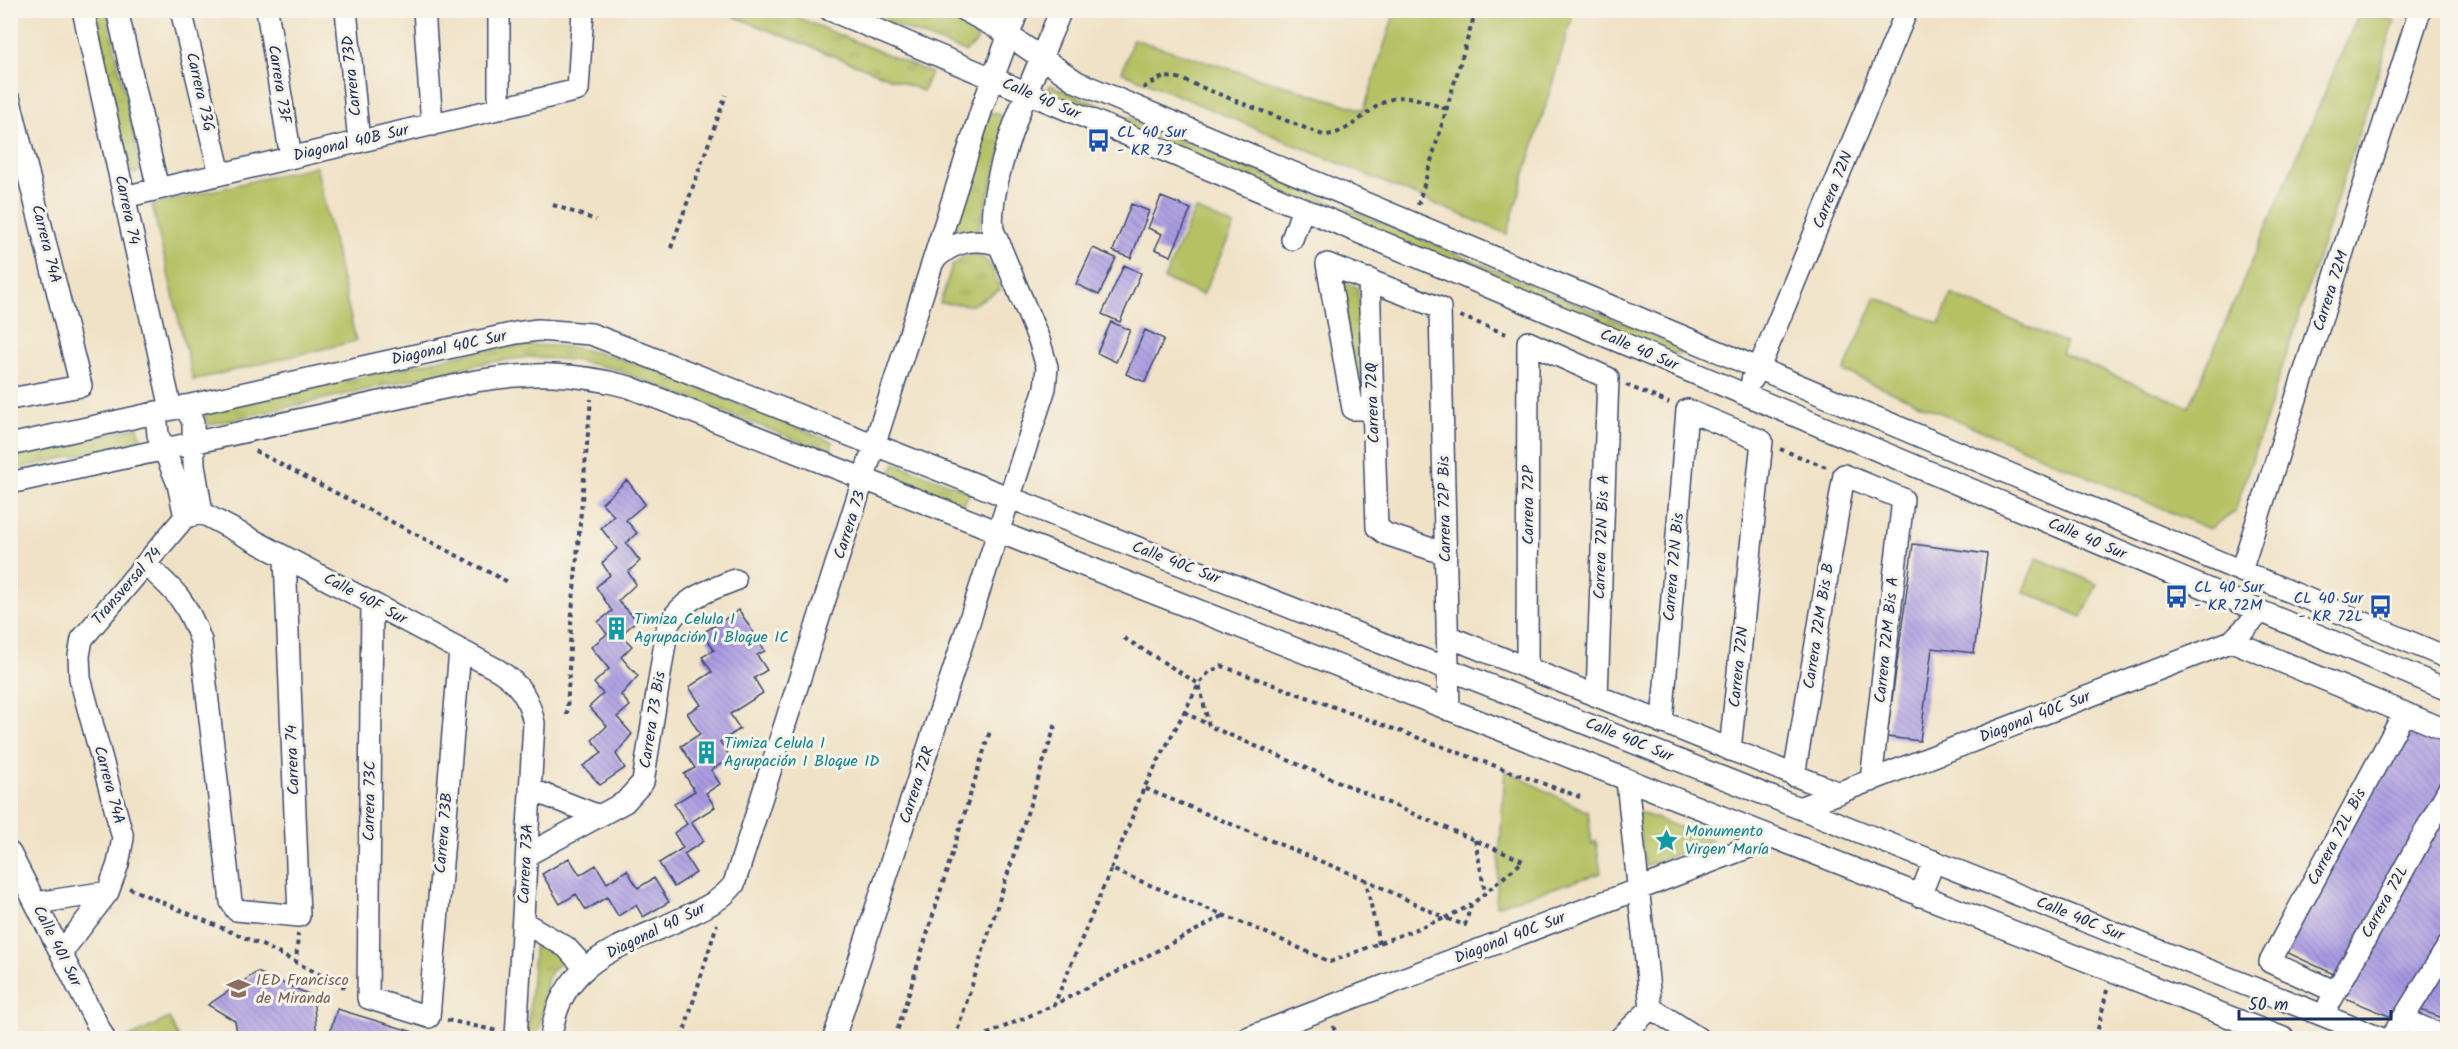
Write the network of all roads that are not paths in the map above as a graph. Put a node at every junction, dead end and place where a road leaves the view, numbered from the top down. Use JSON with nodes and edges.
{"nodes":[{"id":1,"x":83,"y":10,"type":"edge"},
{"id":2,"x":117,"y":10,"type":"edge"},
{"id":3,"x":181,"y":10,"type":"edge"},
{"id":4,"x":267,"y":10,"type":"edge"},
{"id":5,"x":346,"y":10,"type":"edge"},
{"id":6,"x":424,"y":10,"type":"edge"},
{"id":7,"x":499,"y":10,"type":"edge"},
{"id":8,"x":584,"y":10,"type":"edge"},
{"id":9,"x":830,"y":10,"type":"edge"},
{"id":10,"x":964,"y":10,"type":"edge"},
{"id":11,"x":1018,"y":10,"type":"edge"},
{"id":12,"x":1061,"y":10,"type":"edge"},
{"id":13,"x":1907,"y":10,"type":"edge"},
{"id":14,"x":2420,"y":10,"type":"edge"},
{"id":15,"x":1009,"y":36,"type":"junction"},
{"id":16,"x":1042,"y":58,"type":"junction"},
{"id":17,"x":993,"y":79,"type":"junction"},
{"id":18,"x":1028,"y":93,"type":"junction"},
{"id":19,"x":10,"y":101,"type":"edge"},
{"id":20,"x":499,"y":109,"type":"junction"},
{"id":21,"x":432,"y":125,"type":"junction"},
{"id":22,"x":359,"y":142,"type":"junction"},
{"id":23,"x":291,"y":158,"type":"junction"},
{"id":24,"x":220,"y":174,"type":"junction"},
{"id":25,"x":158,"y":189,"type":"junction"},
{"id":26,"x":124,"y":197,"type":"junction"},
{"id":27,"x":1303,"y":209,"type":"junction"},
{"id":28,"x":1292,"y":239,"type":"dead end"},
{"id":29,"x":1000,"y":245,"type":"junction"},
{"id":30,"x":934,"y":260,"type":"junction"},
{"id":31,"x":1369,"y":279,"type":"junction"},
{"id":32,"x":1528,"y":342,"type":"joint"},
{"id":33,"x":1759,"y":368,"type":"junction"},
{"id":34,"x":1739,"y":391,"type":"junction"},
{"id":35,"x":10,"y":399,"type":"edge"},
{"id":36,"x":1765,"y":403,"type":"junction"},
{"id":37,"x":1374,"y":408,"type":"junction"},
{"id":38,"x":171,"y":409,"type":"junction"},
{"id":39,"x":1762,"y":441,"type":"joint"},
{"id":40,"x":194,"y":442,"type":"junction"},
{"id":41,"x":10,"y":445,"type":"edge"},
{"id":42,"x":876,"y":446,"type":"junction"},
{"id":43,"x":164,"y":449,"type":"junction"},
{"id":44,"x":865,"y":479,"type":"junction"},
{"id":45,"x":10,"y":483,"type":"edge"},
{"id":46,"x":1011,"y":499,"type":"junction"},
{"id":47,"x":1903,"y":499,"type":"joint"},
{"id":48,"x":194,"y":515,"type":"junction"},
{"id":49,"x":1000,"y":532,"type":"junction"},
{"id":50,"x":1446,"y":554,"type":"junction"},
{"id":51,"x":285,"y":557,"type":"junction"},
{"id":52,"x":146,"y":565,"type":"junction"},
{"id":53,"x":2241,"y":572,"type":"junction"},
{"id":54,"x":735,"y":580,"type":"dead end"},
{"id":55,"x":372,"y":603,"type":"junction"},
{"id":56,"x":2261,"y":612,"type":"junction"},
{"id":57,"x":1447,"y":636,"type":"junction"},
{"id":58,"x":2232,"y":641,"type":"junction"},
{"id":59,"x":460,"y":650,"type":"junction"},
{"id":60,"x":2448,"y":658,"type":"edge"},
{"id":61,"x":1527,"y":668,"type":"junction"},
{"id":62,"x":1448,"y":669,"type":"junction"},
{"id":63,"x":80,"y":678,"type":"joint"},
{"id":64,"x":523,"y":690,"type":"joint"},
{"id":65,"x":2448,"y":690,"type":"edge"},
{"id":66,"x":1596,"y":696,"type":"junction"},
{"id":67,"x":1449,"y":710,"type":"junction"},
{"id":68,"x":2404,"y":712,"type":"junction"},
{"id":69,"x":1662,"y":723,"type":"junction"},
{"id":70,"x":2448,"y":731,"type":"edge"},
{"id":71,"x":1730,"y":750,"type":"junction"},
{"id":72,"x":1794,"y":776,"type":"junction"},
{"id":73,"x":1628,"y":781,"type":"junction"},
{"id":74,"x":1871,"y":781,"type":"junction"},
{"id":75,"x":530,"y":789,"type":"junction"},
{"id":76,"x":2448,"y":789,"type":"edge"},
{"id":77,"x":1839,"y":793,"type":"junction"},
{"id":78,"x":1799,"y":808,"type":"junction"},
{"id":79,"x":599,"y":816,"type":"junction"},
{"id":80,"x":1773,"y":838,"type":"junction"},
{"id":81,"x":10,"y":853,"type":"edge"},
{"id":82,"x":526,"y":855,"type":"junction"},
{"id":83,"x":1934,"y":861,"type":"junction"},
{"id":84,"x":110,"y":887,"type":"junction"},
{"id":85,"x":1640,"y":889,"type":"junction"},
{"id":86,"x":726,"y":894,"type":"joint"},
{"id":87,"x":1920,"y":897,"type":"junction"},
{"id":88,"x":36,"y":903,"type":"junction"},
{"id":89,"x":523,"y":922,"type":"junction"},
{"id":90,"x":2448,"y":945,"type":"edge"},
{"id":91,"x":61,"y":953,"type":"junction"},
{"id":92,"x":585,"y":968,"type":"junction"},
{"id":93,"x":2336,"y":992,"type":"junction"},
{"id":94,"x":1651,"y":1008,"type":"junction"},
{"id":95,"x":2323,"y":1015,"type":"junction"},
{"id":96,"x":429,"y":1017,"type":"joint"},
{"id":97,"x":2403,"y":1019,"type":"junction"},
{"id":98,"x":516,"y":1036,"type":"edge"},
{"id":99,"x":104,"y":1038,"type":"edge"},
{"id":100,"x":551,"y":1038,"type":"edge"},
{"id":101,"x":834,"y":1038,"type":"edge"},
{"id":102,"x":1247,"y":1038,"type":"edge"},
{"id":103,"x":1620,"y":1038,"type":"edge"},
{"id":104,"x":1698,"y":1038,"type":"edge"},
{"id":105,"x":2283,"y":1038,"type":"edge"},
{"id":106,"x":2380,"y":1038,"type":"edge"},
{"id":107,"x":2391,"y":1038,"type":"edge"},
{"id":108,"x":2448,"y":1038,"type":"edge"}],
"edges":[{"from":1,"to":26,"type":"street","name":"Carrera 74"},
{"from":2,"to":25,"type":"street"},
{"from":3,"to":24,"type":"street","name":"Carrera 73G"},
{"from":4,"to":23,"type":"street","name":"Carrera 73F"},
{"from":5,"to":22,"type":"street","name":"Carrera 73D"},
{"from":6,"to":21,"type":"street"},
{"from":7,"to":20,"type":"street"},
{"from":8,"to":20,"type":"street","name":"Diagonal 40B Sur"},
{"from":9,"to":17,"type":"street","name":"Calle 40 Sur"},
{"from":10,"to":15,"type":"street","name":"Calle 40 Sur"},
{"from":11,"to":15,"type":"street","name":"Carrera 73"},
{"from":12,"to":16,"type":"street"},
{"from":13,"to":33,"type":"street","name":"Carrera 72N"},
{"from":14,"to":53,"type":"street","name":"Carrera 72M"},
{"from":15,"to":16,"type":"street","name":"Calle 40 Sur"},
{"from":15,"to":17,"type":"street","name":"Carrera 73"},
{"from":16,"to":18,"type":"street"},
{"from":16,"to":33,"type":"street","name":"Calle 40 Sur"},
{"from":17,"to":18,"type":"street","name":"Calle 40 Sur"},
{"from":17,"to":30,"type":"street","name":"Carrera 73"},
{"from":18,"to":27,"type":"street","name":"Calle 40 Sur"},
{"from":18,"to":29,"type":"street"},
{"from":19,"to":35,"type":"street","name":"Carrera 74A"},
{"from":20,"to":21,"type":"street","name":"Diagonal 40B Sur"},
{"from":21,"to":22,"type":"street","name":"Diagonal 40B Sur"},
{"from":22,"to":23,"type":"street","name":"Diagonal 40B Sur"},
{"from":23,"to":24,"type":"street","name":"Diagonal 40B Sur"},
{"from":24,"to":25,"type":"street","name":"Diagonal 40B Sur"},
{"from":25,"to":26,"type":"street","name":"Diagonal 40B Sur"},
{"from":26,"to":38,"type":"street","name":"Carrera 74"},
{"from":27,"to":28,"type":"street"},
{"from":27,"to":34,"type":"street","name":"Calle 40 Sur"},
{"from":29,"to":30,"type":"street"},
{"from":29,"to":46,"type":"street"},
{"from":30,"to":42,"type":"street","name":"Carrera 73"},
{"from":31,"to":37,"type":"street","name":"Carrera 72Q"},
{"from":31,"to":37,"type":"street"},
{"from":31,"to":50,"type":"street","name":"Carrera 72P Bis"},
{"from":32,"to":61,"type":"street","name":"Carrera 72P"},
{"from":32,"to":66,"type":"street","name":"Carrera 72N Bis A"},
{"from":33,"to":34,"type":"street","name":"Carrera 72N"},
{"from":33,"to":36,"type":"street"},
{"from":33,"to":53,"type":"street","name":"Calle 40 Sur"},
{"from":34,"to":36,"type":"street","name":"Calle 40 Sur"},
{"from":36,"to":56,"type":"street","name":"Calle 40 Sur"},
{"from":37,"to":50,"type":"street","name":"Carrera 72Q"},
{"from":38,"to":40,"type":"street","name":"Carrera 74"},
{"from":38,"to":41,"type":"street","name":"Diagonal 40C Sur"},
{"from":38,"to":42,"type":"street","name":"Diagonal 40C Sur"},
{"from":38,"to":43,"type":"street","name":"Carrera 74"},
{"from":39,"to":69,"type":"street","name":"Carrera 72N Bis"},
{"from":39,"to":71,"type":"street","name":"Carrera 72N"},
{"from":40,"to":43,"type":"street"},
{"from":40,"to":44,"type":"street"},
{"from":40,"to":48,"type":"street","name":"Carrera 74"},
{"from":42,"to":44,"type":"street","name":"Carrera 73"},
{"from":42,"to":46,"type":"street","name":"Calle 40C Sur"},
{"from":43,"to":45,"type":"street"},
{"from":43,"to":48,"type":"street","name":"Carrera 74"},
{"from":44,"to":49,"type":"street"},
{"from":44,"to":86,"type":"street","name":"Carrera 73"},
{"from":46,"to":49,"type":"street"},
{"from":46,"to":62,"type":"street","name":"Calle 40C Sur"},
{"from":47,"to":72,"type":"street","name":"Carrera 72M Bis B"},
{"from":47,"to":74,"type":"street","name":"Carrera 72M Bis A"},
{"from":48,"to":51,"type":"street","name":"Calle 40F Sur"},
{"from":48,"to":52,"type":"street","name":"Transversal 74"},
{"from":49,"to":67,"type":"street"},
{"from":49,"to":101,"type":"street","name":"Carrera 72R"},
{"from":50,"to":57,"type":"street","name":"Carrera 72P Bis"},
{"from":51,"to":52,"type":"street","name":"Carrera 74"},
{"from":51,"to":55,"type":"street","name":"Calle 40F Sur"},
{"from":52,"to":63,"type":"street","name":"Transversal 74"},
{"from":53,"to":60,"type":"street","name":"Calle 40 Sur"},
{"from":54,"to":79,"type":"street","name":"Carrera 73 Bis"},
{"from":55,"to":59,"type":"street","name":"Calle 40F Sur"},
{"from":55,"to":96,"type":"street","name":"Carrera 73C"},
{"from":56,"to":58,"type":"street","name":"Diagonal 40C Sur"},
{"from":56,"to":65,"type":"street","name":"Calle 40 Sur"},
{"from":57,"to":61,"type":"street","name":"Calle 40C Sur"},
{"from":57,"to":62,"type":"street","name":"Carrera 72P Bis"},
{"from":58,"to":68,"type":"street"},
{"from":58,"to":74,"type":"street","name":"Diagonal 40C Sur"},
{"from":59,"to":64,"type":"street","name":"Calle 40F Sur"},
{"from":59,"to":96,"type":"street","name":"Carrera 73B"},
{"from":61,"to":66,"type":"street","name":"Calle 40C Sur"},
{"from":62,"to":67,"type":"street","name":"Carrera 72P Bis"},
{"from":62,"to":78,"type":"street","name":"Calle 40C Sur"},
{"from":63,"to":84,"type":"street","name":"Carrera 74A"},
{"from":64,"to":75,"type":"street","name":"Carrera 73A"},
{"from":66,"to":69,"type":"street","name":"Calle 40C Sur"},
{"from":67,"to":73,"type":"street"},
{"from":68,"to":70,"type":"street"},
{"from":68,"to":93,"type":"street","name":"Carrera 72L Bis"},
{"from":69,"to":71,"type":"street","name":"Calle 40C Sur"},
{"from":71,"to":72,"type":"street","name":"Calle 40C Sur"},
{"from":72,"to":77,"type":"street","name":"Calle 40C Sur"},
{"from":73,"to":80,"type":"street"},
{"from":73,"to":85,"type":"street"},
{"from":74,"to":77,"type":"street","name":"Diagonal 40C Sur"},
{"from":75,"to":79,"type":"street"},
{"from":75,"to":82,"type":"street","name":"Carrera 73A"},
{"from":76,"to":93,"type":"street","name":"Carrera 72L"},
{"from":77,"to":78,"type":"street","name":"Diagonal 40C Sur"},
{"from":78,"to":83,"type":"street","name":"Calle 40C Sur"},
{"from":79,"to":82,"type":"street"},
{"from":80,"to":85,"type":"street","name":"Diagonal 40C Sur"},
{"from":80,"to":87,"type":"street"},
{"from":81,"to":88,"type":"street","name":"Calle 40I Sur"},
{"from":82,"to":89,"type":"street","name":"Carrera 73A"},
{"from":83,"to":87,"type":"street"},
{"from":83,"to":95,"type":"street","name":"Calle 40C Sur"},
{"from":84,"to":88,"type":"street"},
{"from":84,"to":91,"type":"street","name":"Carrera 74A"},
{"from":85,"to":94,"type":"street"},
{"from":85,"to":102,"type":"street","name":"Diagonal 40C Sur"},
{"from":86,"to":92,"type":"street","name":"Diagonal 40 Sur"},
{"from":87,"to":105,"type":"street"},
{"from":88,"to":91,"type":"street","name":"Calle 40I Sur"},
{"from":89,"to":92,"type":"street"},
{"from":89,"to":98,"type":"street","name":"Carrera 73A"},
{"from":90,"to":97,"type":"street"},
{"from":91,"to":99,"type":"street","name":"Calle 40I Sur"},
{"from":92,"to":100,"type":"street"},
{"from":93,"to":95,"type":"street","name":"Carrera 72L"},
{"from":94,"to":103,"type":"street"},
{"from":94,"to":104,"type":"street"},
{"from":95,"to":106,"type":"street","name":"Calle 40C Sur"},
{"from":97,"to":107,"type":"street"},
{"from":97,"to":108,"type":"street"}]}
